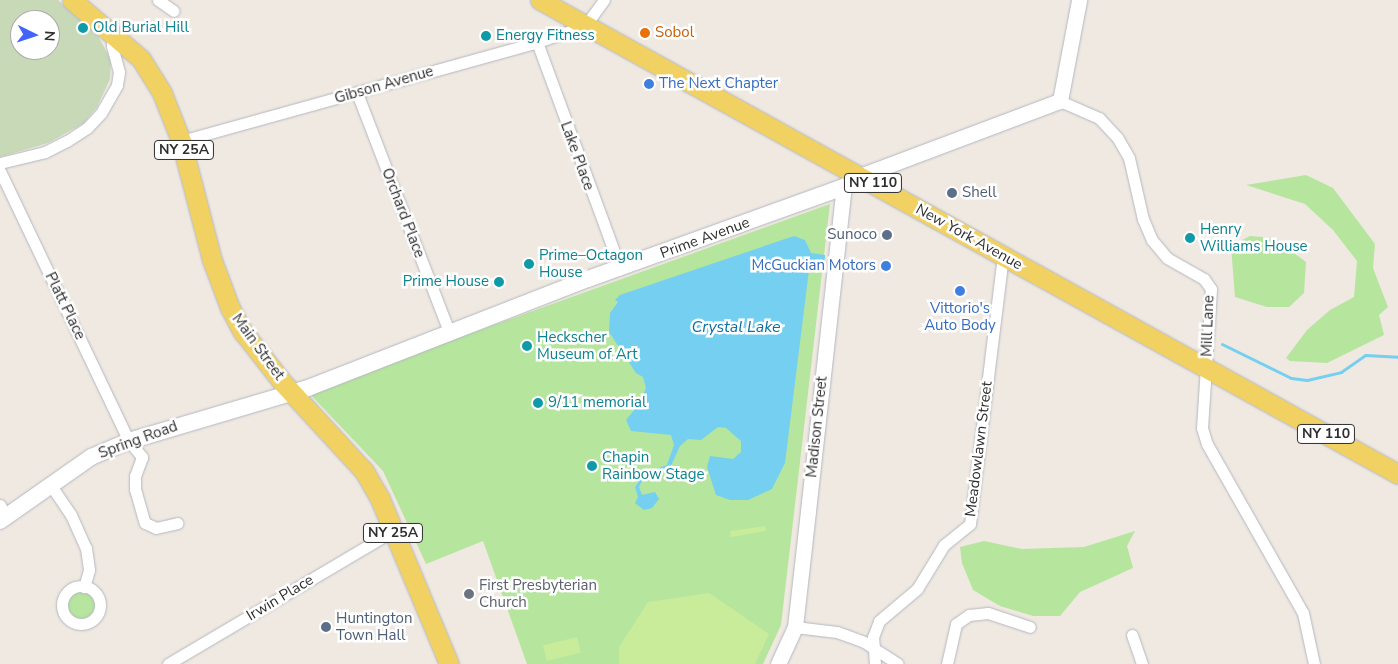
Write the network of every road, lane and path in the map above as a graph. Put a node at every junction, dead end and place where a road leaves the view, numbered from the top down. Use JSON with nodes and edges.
{"nodes":[{"id":1,"x":72,"y":0,"type":"edge"},
{"id":2,"x":158,"y":0,"type":"edge"},
{"id":3,"x":540,"y":0,"type":"edge"},
{"id":4,"x":604,"y":0,"type":"edge"},
{"id":5,"x":1078,"y":0,"type":"edge"},
{"id":6,"x":174,"y":11,"type":"dead end"},
{"id":7,"x":586,"y":26,"type":"junction"},
{"id":8,"x":112,"y":32,"type":"junction"},
{"id":9,"x":537,"y":42,"type":"junction"},
{"id":10,"x":357,"y":93,"type":"junction"},
{"id":11,"x":1060,"y":101,"type":"junction"},
{"id":12,"x":181,"y":141,"type":"junction"},
{"id":13,"x":0,"y":163,"type":"edge"},
{"id":14,"x":0,"y":171,"type":"edge"},
{"id":15,"x":860,"y":176,"type":"junction"},
{"id":16,"x":844,"y":187,"type":"junction"},
{"id":17,"x":1003,"y":256,"type":"junction"},
{"id":18,"x":620,"y":268,"type":"junction"},
{"id":19,"x":449,"y":332,"type":"junction"},
{"id":20,"x":1206,"y":367,"type":"junction"},
{"id":21,"x":291,"y":391,"type":"junction"},
{"id":22,"x":130,"y":440,"type":"junction"},
{"id":23,"x":1398,"y":474,"type":"edge"},
{"id":24,"x":50,"y":484,"type":"junction"},
{"id":25,"x":2,"y":514,"type":"edge"},
{"id":26,"x":177,"y":523,"type":"dead end"},
{"id":27,"x":393,"y":531,"type":"junction"},
{"id":28,"x":84,"y":587,"type":"dead end"},
{"id":29,"x":795,"y":626,"type":"junction"},
{"id":30,"x":1030,"y":626,"type":"dead end"},
{"id":31,"x":1132,"y":635,"type":"dead end"},
{"id":32,"x":876,"y":650,"type":"junction"},
{"id":33,"x":168,"y":664,"type":"edge"},
{"id":34,"x":449,"y":664,"type":"edge"},
{"id":35,"x":778,"y":664,"type":"edge"},
{"id":36,"x":875,"y":664,"type":"edge"},
{"id":37,"x":898,"y":664,"type":"edge"},
{"id":38,"x":947,"y":664,"type":"edge"},
{"id":39,"x":1142,"y":664,"type":"edge"},
{"id":40,"x":1314,"y":664,"type":"edge"}],
"edges":[{"from":1,"to":8,"type":"main road","name":"Main Street","number":"NY 25A"},
{"from":2,"to":6,"type":"street"},
{"from":3,"to":7,"type":"main road","name":"New York Avenue","number":"NY 110"},
{"from":4,"to":7,"type":"street"},
{"from":5,"to":11,"type":"street"},
{"from":7,"to":9,"type":"street","name":"Gibson Avenue"},
{"from":7,"to":15,"type":"main road","name":"New York Avenue","number":"NY 110"},
{"from":8,"to":12,"type":"main road","name":"Main Street","number":"NY 25A"},
{"from":8,"to":13,"type":"street"},
{"from":9,"to":10,"type":"street","name":"Gibson Avenue"},
{"from":9,"to":18,"type":"street","name":"Lake Place"},
{"from":10,"to":12,"type":"street","name":"Gibson Avenue"},
{"from":10,"to":19,"type":"street","name":"Orchard Place"},
{"from":11,"to":15,"type":"street","name":"Prime Avenue"},
{"from":11,"to":20,"type":"street","name":"Mill Lane"},
{"from":12,"to":21,"type":"main road","name":"Main Street","number":"NY 25A"},
{"from":14,"to":22,"type":"street","name":"Platt Place"},
{"from":15,"to":16,"type":"main road","name":"Prime Avenue"},
{"from":15,"to":17,"type":"main road","name":"New York Avenue","number":"NY 110"},
{"from":16,"to":18,"type":"main road","name":"Prime Avenue"},
{"from":16,"to":29,"type":"street","name":"Madison Street"},
{"from":17,"to":20,"type":"main road","name":"New York Avenue","number":"NY 110"},
{"from":17,"to":32,"type":"street","name":"Meadowlawn Street"},
{"from":18,"to":19,"type":"main road","name":"Prime Avenue"},
{"from":19,"to":21,"type":"main road","name":"Prime Avenue"},
{"from":20,"to":23,"type":"main road","name":"New York Avenue","number":"NY 110"},
{"from":20,"to":40,"type":"street","name":"Mill Lane"},
{"from":21,"to":22,"type":"main road","name":"Spring Road"},
{"from":21,"to":27,"type":"main road","name":"Main Street","number":"NY 25A"},
{"from":22,"to":24,"type":"main road","name":"Spring Road"},
{"from":22,"to":26,"type":"street","name":"Platt Place"},
{"from":24,"to":25,"type":"main road","name":"Spring Road"},
{"from":24,"to":28,"type":"street"},
{"from":27,"to":33,"type":"street","name":"Irwin Place"},
{"from":27,"to":34,"type":"main road","name":"Main Street","number":"NY 25A"},
{"from":29,"to":32,"type":"street"},
{"from":29,"to":35,"type":"street","name":"Madison Street"},
{"from":30,"to":38,"type":"street"},
{"from":31,"to":39,"type":"street"},
{"from":32,"to":36,"type":"street","name":"Meadowlawn Street"},
{"from":32,"to":37,"type":"street"}]}
